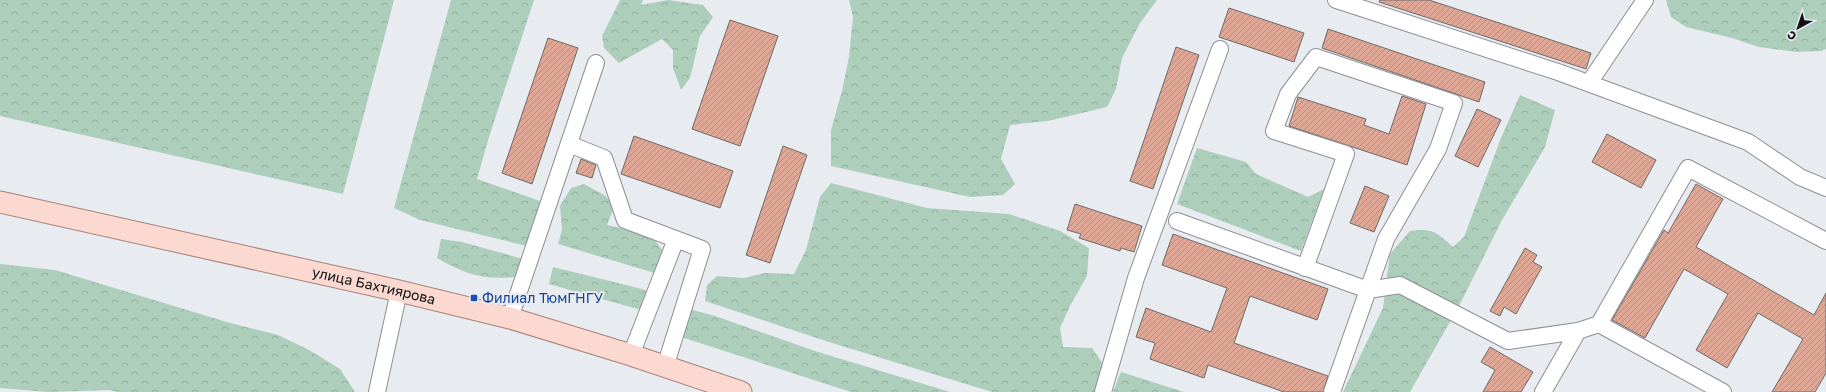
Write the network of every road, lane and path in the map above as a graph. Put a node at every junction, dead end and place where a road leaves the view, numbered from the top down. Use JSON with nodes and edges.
{"nodes":[{"id":1,"x":1336,"y":0,"type":"edge"},
{"id":2,"x":1644,"y":0,"type":"edge"},
{"id":3,"x":1220,"y":49,"type":"dead end"},
{"id":4,"x":596,"y":63,"type":"dead end"},
{"id":5,"x":1588,"y":83,"type":"junction"},
{"id":6,"x":569,"y":144,"type":"junction"},
{"id":7,"x":1826,"y":188,"type":"edge"},
{"id":8,"x":0,"y":202,"type":"edge"},
{"id":9,"x":1177,"y":221,"type":"dead end"},
{"id":10,"x":676,"y":239,"type":"junction"},
{"id":11,"x":1826,"y":242,"type":"edge"},
{"id":12,"x":1305,"y":268,"type":"junction"},
{"id":13,"x":1368,"y":290,"type":"junction"},
{"id":14,"x":399,"y":291,"type":"junction"},
{"id":15,"x":510,"y":318,"type":"junction"},
{"id":16,"x":1599,"y":324,"type":"junction"},
{"id":17,"x":1578,"y":331,"type":"junction"},
{"id":18,"x":631,"y":355,"type":"junction"},
{"id":19,"x":665,"y":367,"type":"junction"},
{"id":20,"x":377,"y":392,"type":"edge"},
{"id":21,"x":741,"y":392,"type":"edge"},
{"id":22,"x":1103,"y":392,"type":"edge"},
{"id":23,"x":1332,"y":392,"type":"edge"},
{"id":24,"x":1543,"y":392,"type":"edge"},
{"id":25,"x":1723,"y":392,"type":"edge"}],
"edges":[{"from":1,"to":5,"type":"street"},
{"from":2,"to":5,"type":"street"},
{"from":3,"to":22,"type":"street"},
{"from":4,"to":6,"type":"street"},
{"from":5,"to":7,"type":"street"},
{"from":6,"to":10,"type":"street"},
{"from":6,"to":15,"type":"street"},
{"from":8,"to":14,"type":"main road","name":"улица Бахтиярова"},
{"from":9,"to":12,"type":"street"},
{"from":10,"to":18,"type":"street"},
{"from":10,"to":19,"type":"street"},
{"from":11,"to":16,"type":"street"},
{"from":12,"to":13,"type":"street"},
{"from":12,"to":13,"type":"street"},
{"from":13,"to":17,"type":"street"},
{"from":13,"to":23,"type":"street"},
{"from":14,"to":15,"type":"main road","name":"улица Бахтиярова"},
{"from":14,"to":20,"type":"street"},
{"from":15,"to":18,"type":"main road","name":"улица Бахтиярова"},
{"from":16,"to":17,"type":"street"},
{"from":16,"to":25,"type":"street"},
{"from":17,"to":24,"type":"street"},
{"from":18,"to":19,"type":"main road","name":"улица Бахтиярова"},
{"from":19,"to":21,"type":"main road","name":"улица Бахтиярова"}]}
